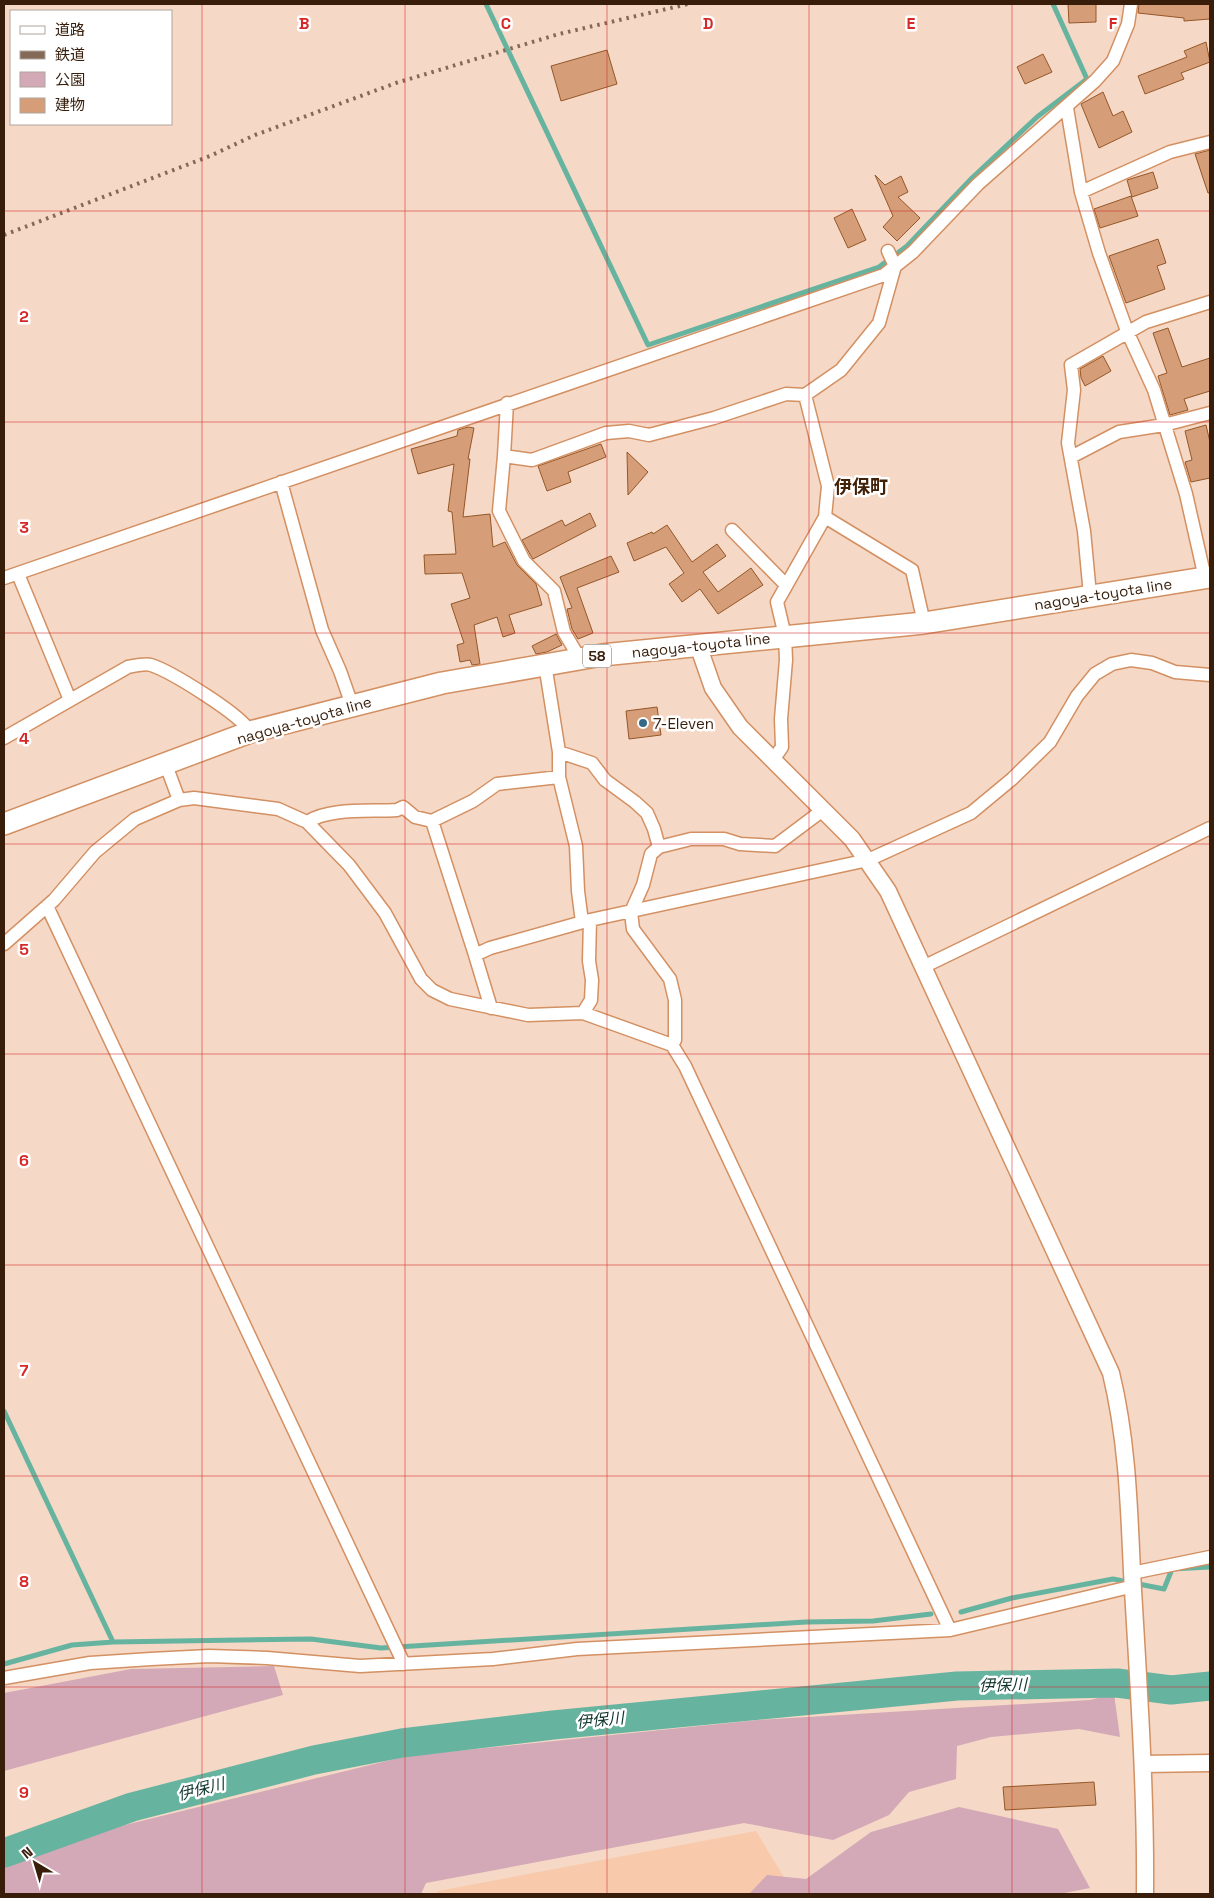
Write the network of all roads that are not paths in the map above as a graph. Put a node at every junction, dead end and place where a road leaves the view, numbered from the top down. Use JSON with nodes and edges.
{"nodes":[{"id":1,"x":1131,"y":4,"type":"edge"},
{"id":2,"x":1067,"y":108,"type":"junction"},
{"id":3,"x":1210,"y":142,"type":"edge"},
{"id":4,"x":1081,"y":192,"type":"junction"},
{"id":5,"x":892,"y":259,"type":"junction"},
{"id":6,"x":1210,"y":302,"type":"edge"},
{"id":7,"x":1127,"y":331,"type":"junction"},
{"id":8,"x":805,"y":395,"type":"junction"},
{"id":9,"x":507,"y":403,"type":"junction"},
{"id":10,"x":1210,"y":413,"type":"edge"},
{"id":11,"x":1164,"y":425,"type":"junction"},
{"id":12,"x":504,"y":456,"type":"junction"},
{"id":13,"x":1071,"y":457,"type":"junction"},
{"id":14,"x":281,"y":482,"type":"junction"},
{"id":15,"x":825,"y":517,"type":"junction"},
{"id":16,"x":732,"y":530,"type":"dead end"},
{"id":17,"x":18,"y":574,"type":"junction"},
{"id":18,"x":1208,"y":577,"type":"edge"},
{"id":19,"x":4,"y":578,"type":"edge"},
{"id":20,"x":786,"y":585,"type":"junction"},
{"id":21,"x":1090,"y":595,"type":"junction"},
{"id":22,"x":924,"y":623,"type":"junction"},
{"id":23,"x":785,"y":636,"type":"junction"},
{"id":24,"x":698,"y":645,"type":"junction"},
{"id":25,"x":580,"y":659,"type":"junction"},
{"id":26,"x":545,"y":664,"type":"junction"},
{"id":27,"x":1210,"y":675,"type":"edge"},
{"id":28,"x":70,"y":700,"type":"junction"},
{"id":29,"x":352,"y":705,"type":"junction"},
{"id":30,"x":250,"y":732,"type":"junction"},
{"id":31,"x":4,"y":738,"type":"edge"},
{"id":32,"x":559,"y":752,"type":"junction"},
{"id":33,"x":773,"y":760,"type":"junction"},
{"id":34,"x":166,"y":765,"type":"junction"},
{"id":35,"x":558,"y":777,"type":"junction"},
{"id":36,"x":179,"y":800,"type":"junction"},
{"id":37,"x":823,"y":810,"type":"junction"},
{"id":38,"x":432,"y":821,"type":"junction"},
{"id":39,"x":307,"y":822,"type":"junction"},
{"id":40,"x":4,"y":824,"type":"edge"},
{"id":41,"x":1210,"y":828,"type":"edge"},
{"id":42,"x":659,"y":847,"type":"junction"},
{"id":43,"x":868,"y":860,"type":"junction"},
{"id":44,"x":47,"y":906,"type":"junction"},
{"id":45,"x":631,"y":912,"type":"junction"},
{"id":46,"x":586,"y":921,"type":"junction"},
{"id":47,"x":4,"y":944,"type":"edge"},
{"id":48,"x":476,"y":955,"type":"junction"},
{"id":49,"x":922,"y":967,"type":"junction"},
{"id":50,"x":492,"y":1008,"type":"junction"},
{"id":51,"x":583,"y":1013,"type":"junction"},
{"id":52,"x":672,"y":1045,"type":"junction"},
{"id":53,"x":1210,"y":1557,"type":"edge"},
{"id":54,"x":1134,"y":1586,"type":"junction"},
{"id":55,"x":950,"y":1630,"type":"junction"},
{"id":56,"x":403,"y":1660,"type":"junction"},
{"id":57,"x":4,"y":1678,"type":"edge"},
{"id":58,"x":1210,"y":1763,"type":"edge"},
{"id":59,"x":1143,"y":1764,"type":"junction"},
{"id":60,"x":1146,"y":1894,"type":"edge"}],
"edges":[{"from":1,"to":2,"type":"street"},
{"from":2,"to":4,"type":"street"},
{"from":2,"to":5,"type":"street"},
{"from":3,"to":4,"type":"street"},
{"from":4,"to":7,"type":"street"},
{"from":5,"to":8,"type":"street"},
{"from":5,"to":9,"type":"street"},
{"from":6,"to":7,"type":"street"},
{"from":7,"to":11,"type":"street"},
{"from":7,"to":13,"type":"street"},
{"from":8,"to":12,"type":"street"},
{"from":8,"to":15,"type":"street"},
{"from":9,"to":12,"type":"street"},
{"from":9,"to":14,"type":"street"},
{"from":10,"to":11,"type":"street"},
{"from":11,"to":13,"type":"street"},
{"from":11,"to":18,"type":"street"},
{"from":12,"to":25,"type":"street"},
{"from":13,"to":21,"type":"street"},
{"from":14,"to":17,"type":"street"},
{"from":14,"to":29,"type":"street"},
{"from":15,"to":20,"type":"street"},
{"from":15,"to":22,"type":"street"},
{"from":16,"to":20,"type":"street"},
{"from":17,"to":19,"type":"street"},
{"from":17,"to":28,"type":"street"},
{"from":18,"to":21,"type":"main road","name":"nagoya-toyota line","number":"58"},
{"from":20,"to":23,"type":"street"},
{"from":21,"to":22,"type":"main road","name":"nagoya-toyota line","number":"58"},
{"from":22,"to":23,"type":"main road","name":"nagoya-toyota line","number":"58"},
{"from":23,"to":24,"type":"main road","name":"nagoya-toyota line","number":"58"},
{"from":23,"to":33,"type":"street"},
{"from":24,"to":25,"type":"main road","name":"nagoya-toyota line","number":"58"},
{"from":24,"to":33,"type":"street"},
{"from":25,"to":26,"type":"main road","name":"nagoya-toyota line","number":"58"},
{"from":26,"to":29,"type":"main road","name":"nagoya-toyota line","number":"58"},
{"from":26,"to":32,"type":"street"},
{"from":27,"to":43,"type":"street"},
{"from":28,"to":30,"type":"street"},
{"from":28,"to":31,"type":"street"},
{"from":29,"to":30,"type":"main road","name":"nagoya-toyota line","number":"58"},
{"from":30,"to":34,"type":"main road","name":"nagoya-toyota line","number":"58"},
{"from":32,"to":35,"type":"street"},
{"from":32,"to":42,"type":"street"},
{"from":33,"to":37,"type":"street"},
{"from":34,"to":36,"type":"street"},
{"from":34,"to":40,"type":"main road","name":"nagoya-toyota line","number":"58"},
{"from":35,"to":38,"type":"street"},
{"from":35,"to":46,"type":"street"},
{"from":36,"to":39,"type":"street"},
{"from":36,"to":44,"type":"street"},
{"from":37,"to":42,"type":"street"},
{"from":37,"to":43,"type":"street"},
{"from":38,"to":39,"type":"street"},
{"from":38,"to":48,"type":"street"},
{"from":39,"to":50,"type":"street"},
{"from":41,"to":49,"type":"street"},
{"from":42,"to":45,"type":"street"},
{"from":43,"to":45,"type":"street"},
{"from":43,"to":49,"type":"street"},
{"from":44,"to":47,"type":"street"},
{"from":44,"to":56,"type":"street"},
{"from":45,"to":46,"type":"street"},
{"from":45,"to":52,"type":"street"},
{"from":46,"to":48,"type":"street"},
{"from":46,"to":51,"type":"street"},
{"from":48,"to":50,"type":"street"},
{"from":49,"to":54,"type":"street"},
{"from":50,"to":51,"type":"street"},
{"from":51,"to":52,"type":"street"},
{"from":52,"to":55,"type":"street"},
{"from":53,"to":54,"type":"street"},
{"from":54,"to":55,"type":"street"},
{"from":54,"to":59,"type":"street"},
{"from":55,"to":56,"type":"street"},
{"from":56,"to":57,"type":"street"},
{"from":58,"to":59,"type":"street"},
{"from":59,"to":60,"type":"street"}]}
